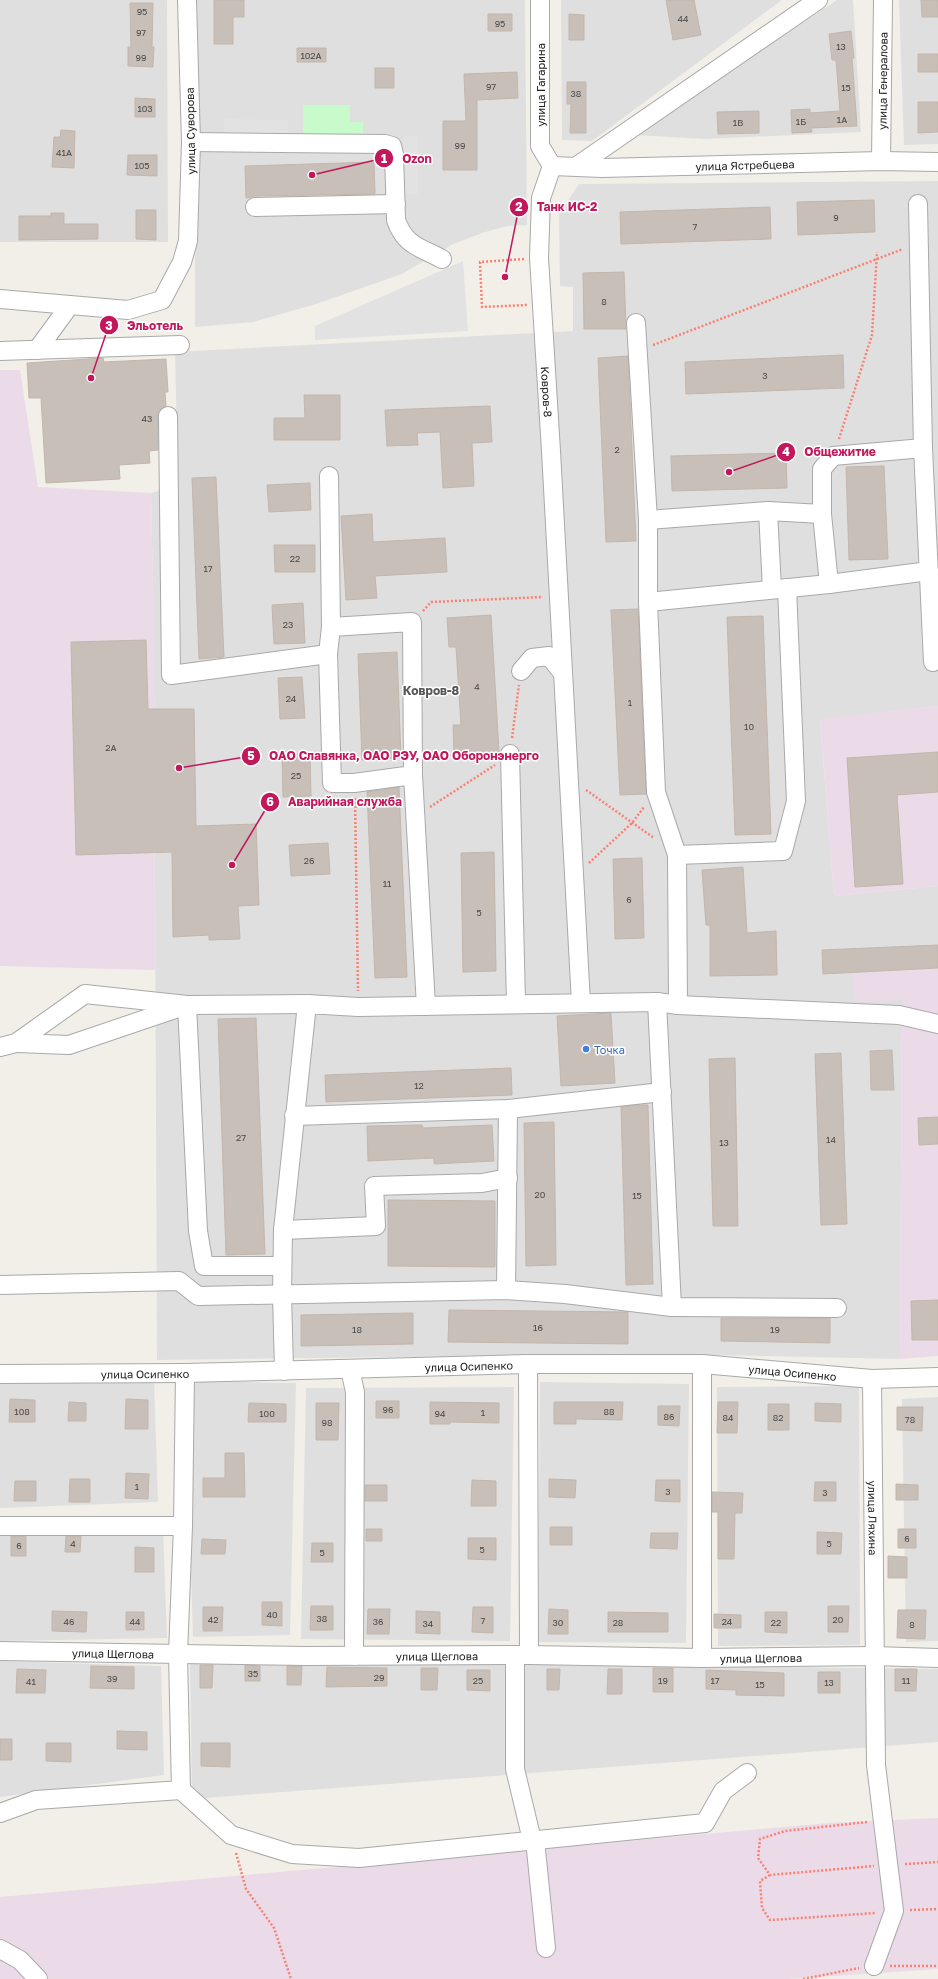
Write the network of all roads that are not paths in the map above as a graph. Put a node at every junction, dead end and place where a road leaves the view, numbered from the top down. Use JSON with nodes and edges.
{"nodes":[{"id":1,"x":187,"y":0,"type":"edge"},
{"id":2,"x":540,"y":0,"type":"edge"},
{"id":3,"x":818,"y":0,"type":"edge"},
{"id":4,"x":883,"y":0,"type":"edge"},
{"id":5,"x":191,"y":142,"type":"junction"},
{"id":6,"x":881,"y":161,"type":"junction"},
{"id":7,"x":938,"y":162,"type":"edge"},
{"id":8,"x":552,"y":166,"type":"junction"},
{"id":9,"x":577,"y":166,"type":"junction"},
{"id":10,"x":396,"y":204,"type":"junction"},
{"id":11,"x":918,"y":204,"type":"dead end"},
{"id":12,"x":255,"y":207,"type":"dead end"},
{"id":13,"x":442,"y":259,"type":"dead end"},
{"id":14,"x":0,"y":299,"type":"edge"},
{"id":15,"x":70,"y":305,"type":"junction"},
{"id":16,"x":636,"y":323,"type":"dead end"},
{"id":17,"x":180,"y":345,"type":"dead end"},
{"id":18,"x":37,"y":350,"type":"junction"},
{"id":19,"x":0,"y":351,"type":"edge"},
{"id":20,"x":168,"y":416,"type":"dead end"},
{"id":21,"x":923,"y":448,"type":"junction"},
{"id":22,"x":329,"y":476,"type":"dead end"},
{"id":23,"x":768,"y":512,"type":"junction"},
{"id":24,"x":822,"y":514,"type":"junction"},
{"id":25,"x":648,"y":520,"type":"junction"},
{"id":26,"x":929,"y":571,"type":"junction"},
{"id":27,"x":829,"y":584,"type":"junction"},
{"id":28,"x":780,"y":588,"type":"junction"},
{"id":29,"x":648,"y":602,"type":"junction"},
{"id":30,"x":331,"y":627,"type":"junction"},
{"id":31,"x":328,"y":654,"type":"junction"},
{"id":32,"x":933,"y":662,"type":"dead end"},
{"id":33,"x":521,"y":670,"type":"road end"},
{"id":34,"x":562,"y":672,"type":"junction"},
{"id":35,"x":510,"y":754,"type":"road end"},
{"id":36,"x":413,"y":775,"type":"junction"},
{"id":37,"x":677,"y":855,"type":"junction"},
{"id":38,"x":657,"y":1002,"type":"junction"},
{"id":39,"x":516,"y":1003,"type":"junction"},
{"id":40,"x":581,"y":1003,"type":"junction"},
{"id":41,"x":307,"y":1004,"type":"junction"},
{"id":42,"x":187,"y":1005,"type":"junction"},
{"id":43,"x":678,"y":1005,"type":"junction"},
{"id":44,"x":426,"y":1006,"type":"junction"},
{"id":45,"x":938,"y":1024,"type":"edge"},
{"id":46,"x":8,"y":1045,"type":"edge"},
{"id":47,"x":662,"y":1092,"type":"junction"},
{"id":48,"x":508,"y":1109,"type":"junction"},
{"id":49,"x":294,"y":1116,"type":"junction"},
{"id":50,"x":508,"y":1178,"type":"junction"},
{"id":51,"x":283,"y":1230,"type":"junction"},
{"id":52,"x":282,"y":1266,"type":"junction"},
{"id":53,"x":0,"y":1285,"type":"edge"},
{"id":54,"x":506,"y":1290,"type":"junction"},
{"id":55,"x":282,"y":1294,"type":"junction"},
{"id":56,"x":672,"y":1307,"type":"junction"},
{"id":57,"x":836,"y":1308,"type":"dead end"},
{"id":58,"x":528,"y":1364,"type":"junction"},
{"id":59,"x":702,"y":1364,"type":"junction"},
{"id":60,"x":350,"y":1369,"type":"junction"},
{"id":61,"x":284,"y":1371,"type":"junction"},
{"id":62,"x":185,"y":1373,"type":"junction"},
{"id":63,"x":0,"y":1374,"type":"edge"},
{"id":64,"x":938,"y":1377,"type":"edge"},
{"id":65,"x":872,"y":1379,"type":"junction"},
{"id":66,"x":0,"y":1526,"type":"edge"},
{"id":67,"x":183,"y":1526,"type":"junction"},
{"id":68,"x":0,"y":1651,"type":"edge"},
{"id":69,"x":178,"y":1654,"type":"junction"},
{"id":70,"x":522,"y":1655,"type":"junction"},
{"id":71,"x":354,"y":1656,"type":"junction"},
{"id":72,"x":874,"y":1656,"type":"junction"},
{"id":73,"x":702,"y":1658,"type":"junction"},
{"id":74,"x":938,"y":1658,"type":"edge"},
{"id":75,"x":747,"y":1773,"type":"dead end"},
{"id":76,"x":181,"y":1790,"type":"junction"},
{"id":77,"x":0,"y":1813,"type":"edge"},
{"id":78,"x":533,"y":1840,"type":"junction"},
{"id":79,"x":546,"y":1948,"type":"dead end"},
{"id":80,"x":0,"y":1949,"type":"edge"},
{"id":81,"x":874,"y":1966,"type":"dead end"},
{"id":82,"x":38,"y":1979,"type":"edge"}],
"edges":[{"from":1,"to":5,"type":"street","name":"улица Суворова"},
{"from":2,"to":8,"type":"street","name":"улица Гагарина"},
{"from":3,"to":9,"type":"street"},
{"from":4,"to":6,"type":"street","name":"улица Генералова"},
{"from":5,"to":10,"type":"street"},
{"from":5,"to":15,"type":"street","name":"улица Суворова"},
{"from":6,"to":7,"type":"street","name":"улица Ястребцева"},
{"from":6,"to":9,"type":"street","name":"улица Ястребцева"},
{"from":8,"to":9,"type":"street","name":"улица Ястребцева"},
{"from":8,"to":34,"type":"street","name":"Ковров-8"},
{"from":10,"to":12,"type":"street"},
{"from":10,"to":13,"type":"street"},
{"from":11,"to":21,"type":"street"},
{"from":14,"to":15,"type":"street","name":"улица Суворова"},
{"from":15,"to":18,"type":"street"},
{"from":16,"to":25,"type":"street"},
{"from":17,"to":18,"type":"street"},
{"from":18,"to":19,"type":"street"},
{"from":20,"to":31,"type":"street"},
{"from":21,"to":24,"type":"street"},
{"from":21,"to":26,"type":"street"},
{"from":22,"to":30,"type":"street"},
{"from":23,"to":24,"type":"street"},
{"from":23,"to":25,"type":"street"},
{"from":23,"to":28,"type":"street"},
{"from":24,"to":27,"type":"street"},
{"from":25,"to":29,"type":"street"},
{"from":26,"to":27,"type":"street"},
{"from":26,"to":32,"type":"street"},
{"from":27,"to":28,"type":"street"},
{"from":28,"to":29,"type":"street"},
{"from":28,"to":37,"type":"street"},
{"from":29,"to":37,"type":"street"},
{"from":30,"to":31,"type":"street"},
{"from":30,"to":36,"type":"street"},
{"from":31,"to":36,"type":"street"},
{"from":33,"to":34,"type":"street"},
{"from":34,"to":40,"type":"street","name":"Ковров-8"},
{"from":35,"to":39,"type":"street"},
{"from":36,"to":44,"type":"street"},
{"from":37,"to":43,"type":"street"},
{"from":38,"to":40,"type":"street"},
{"from":38,"to":43,"type":"street"},
{"from":38,"to":47,"type":"street"},
{"from":39,"to":40,"type":"street"},
{"from":39,"to":44,"type":"street"},
{"from":41,"to":42,"type":"street"},
{"from":41,"to":44,"type":"street"},
{"from":41,"to":49,"type":"street"},
{"from":42,"to":46,"type":"street"},
{"from":42,"to":46,"type":"street"},
{"from":42,"to":52,"type":"street"},
{"from":43,"to":45,"type":"street"},
{"from":47,"to":48,"type":"street"},
{"from":47,"to":56,"type":"street"},
{"from":48,"to":49,"type":"street"},
{"from":48,"to":50,"type":"street"},
{"from":49,"to":51,"type":"street"},
{"from":50,"to":51,"type":"street"},
{"from":50,"to":54,"type":"street"},
{"from":51,"to":52,"type":"street"},
{"from":52,"to":55,"type":"street"},
{"from":53,"to":55,"type":"street"},
{"from":54,"to":55,"type":"street"},
{"from":54,"to":56,"type":"street"},
{"from":55,"to":61,"type":"street"},
{"from":56,"to":57,"type":"street"},
{"from":58,"to":59,"type":"street","name":"улица Осипенко"},
{"from":58,"to":60,"type":"street","name":"улица Осипенко"},
{"from":58,"to":70,"type":"street"},
{"from":59,"to":65,"type":"street","name":"улица Осипенко"},
{"from":59,"to":73,"type":"street"},
{"from":60,"to":61,"type":"street","name":"улица Осипенко"},
{"from":60,"to":71,"type":"street"},
{"from":61,"to":62,"type":"street","name":"улица Осипенко"},
{"from":62,"to":63,"type":"street","name":"улица Осипенко"},
{"from":62,"to":67,"type":"street"},
{"from":64,"to":65,"type":"street","name":"улица Осипенко"},
{"from":65,"to":72,"type":"street","name":"улица Ляхина"},
{"from":66,"to":67,"type":"street"},
{"from":67,"to":69,"type":"street"},
{"from":68,"to":69,"type":"street","name":"улица Щеглова"},
{"from":69,"to":71,"type":"street","name":"улица Щеглова"},
{"from":69,"to":76,"type":"street"},
{"from":70,"to":71,"type":"street","name":"улица Щеглова"},
{"from":70,"to":73,"type":"street","name":"улица Щеглова"},
{"from":70,"to":78,"type":"street"},
{"from":72,"to":73,"type":"street","name":"улица Щеглова"},
{"from":72,"to":74,"type":"street","name":"улица Щеглова"},
{"from":72,"to":81,"type":"street","name":"улица Ляхина"},
{"from":75,"to":78,"type":"street"},
{"from":76,"to":77,"type":"street"},
{"from":76,"to":78,"type":"street"},
{"from":78,"to":79,"type":"street"},
{"from":80,"to":82,"type":"street"}]}
